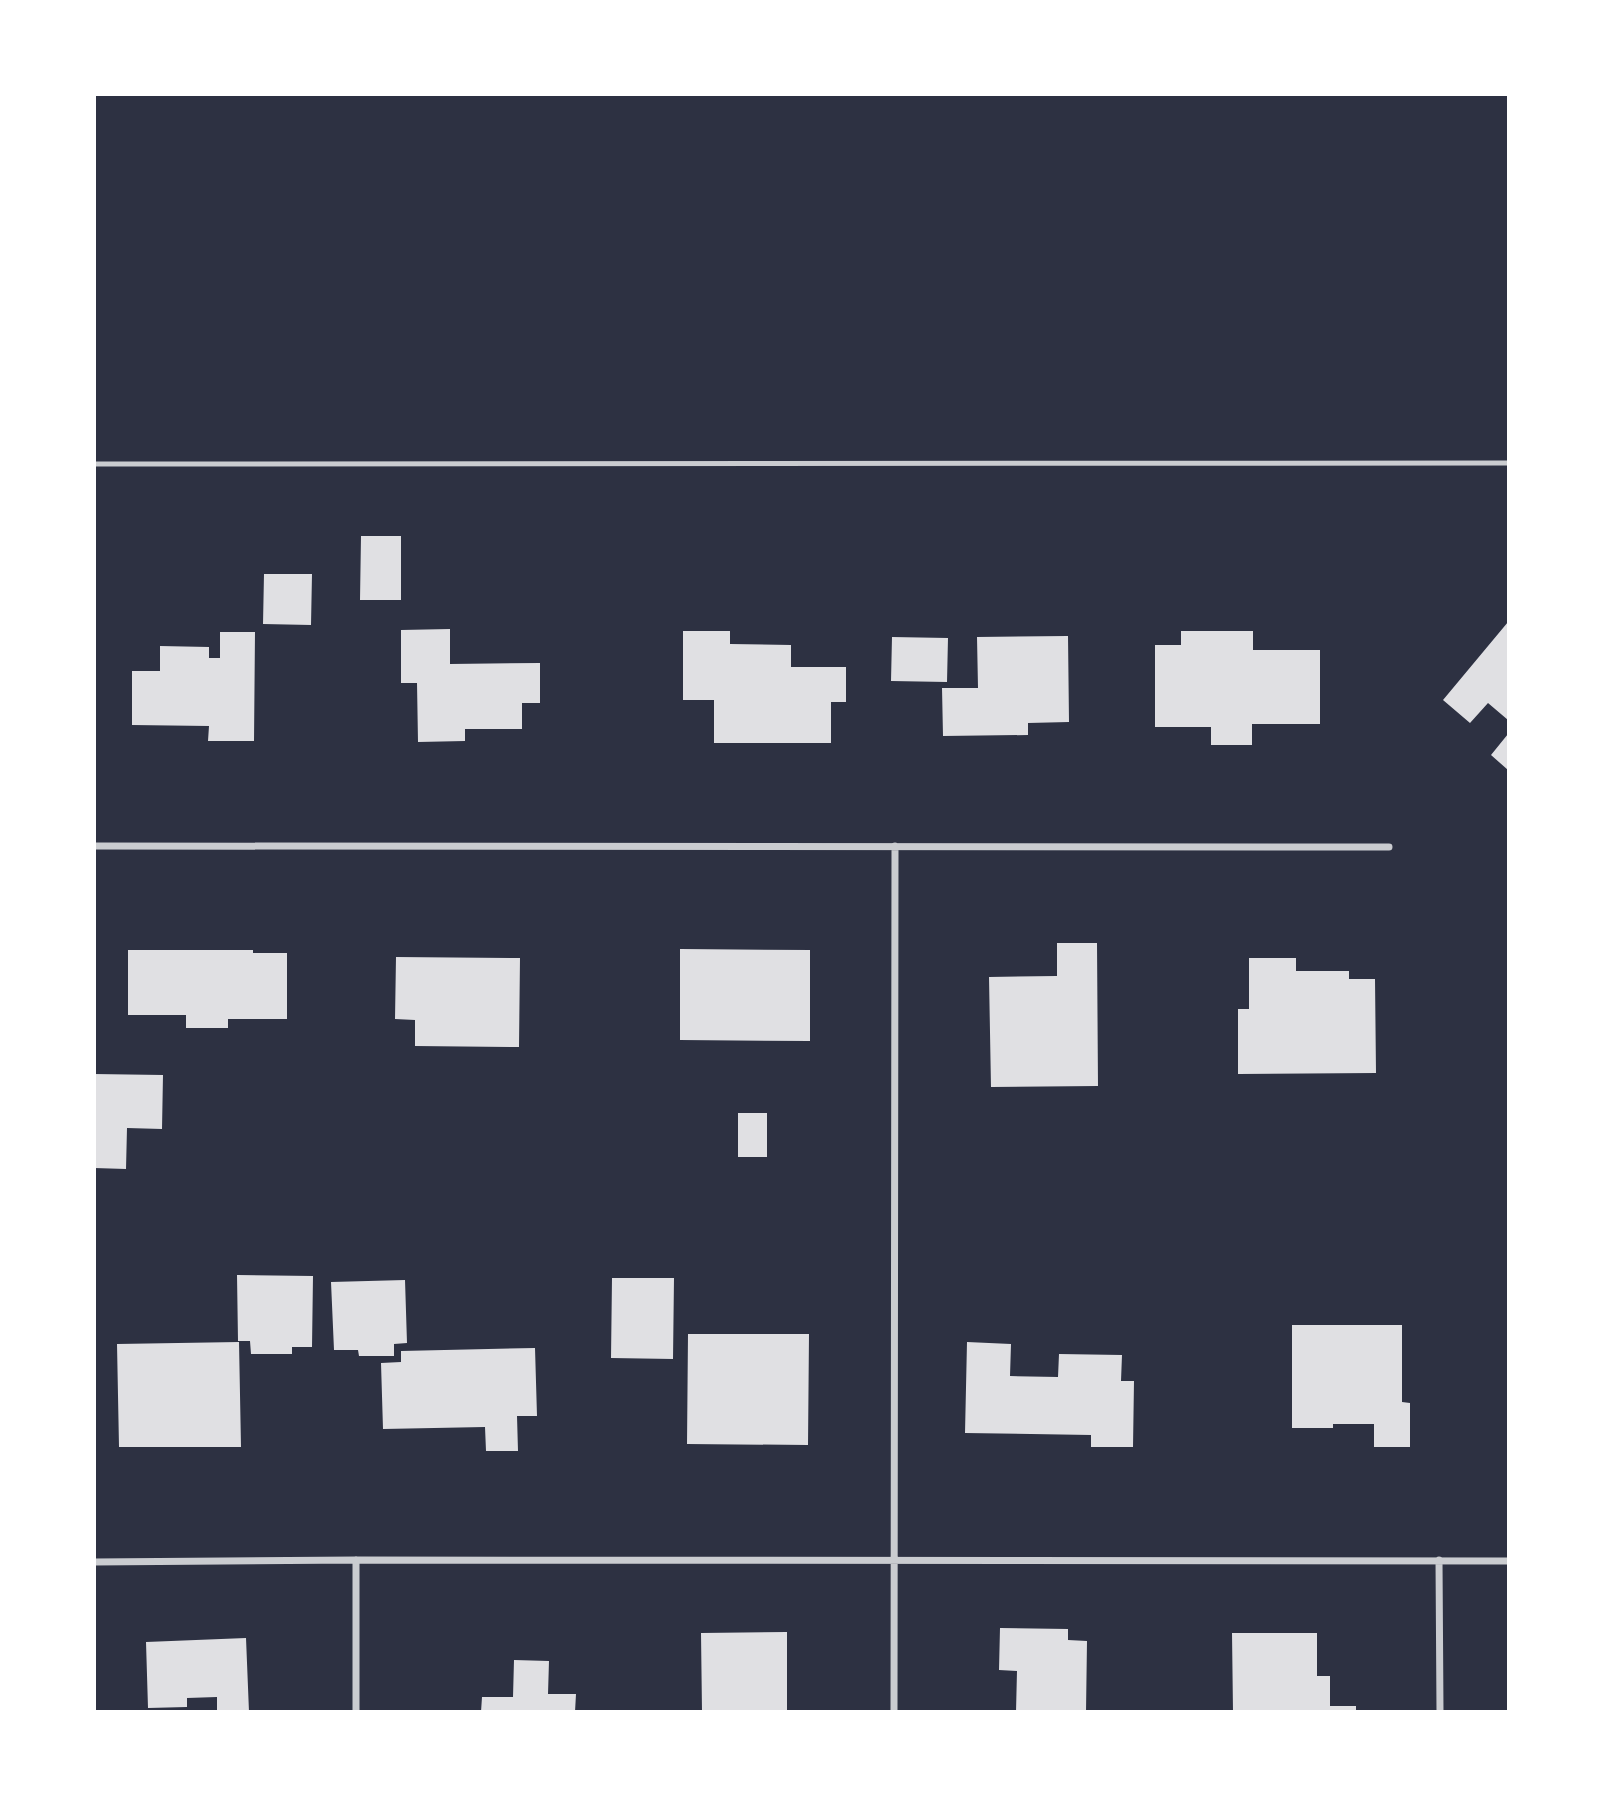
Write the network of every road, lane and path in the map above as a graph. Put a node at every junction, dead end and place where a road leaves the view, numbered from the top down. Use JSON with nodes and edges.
{"nodes":[{"id":1,"x":1508,"y":463,"type":"edge"},
{"id":2,"x":94,"y":464,"type":"edge"},
{"id":3,"x":94,"y":846,"type":"edge"},
{"id":4,"x":895,"y":846,"type":"junction"},
{"id":5,"x":1389,"y":847,"type":"dead end"},
{"id":6,"x":356,"y":1560,"type":"junction"},
{"id":7,"x":893,"y":1560,"type":"junction"},
{"id":8,"x":1439,"y":1560,"type":"junction"},
{"id":9,"x":1508,"y":1560,"type":"edge"},
{"id":10,"x":94,"y":1562,"type":"edge"},
{"id":11,"x":356,"y":1712,"type":"edge"},
{"id":12,"x":894,"y":1712,"type":"edge"},
{"id":13,"x":1440,"y":1712,"type":"edge"}],
"edges":[{"from":1,"to":2,"type":"lane"},
{"from":3,"to":4,"type":"street"},
{"from":4,"to":5,"type":"street"},
{"from":4,"to":7,"type":"street"},
{"from":6,"to":7,"type":"street"},
{"from":6,"to":10,"type":"street"},
{"from":6,"to":11,"type":"street"},
{"from":7,"to":8,"type":"street"},
{"from":7,"to":12,"type":"street"},
{"from":8,"to":9,"type":"street"},
{"from":8,"to":13,"type":"street"}]}
